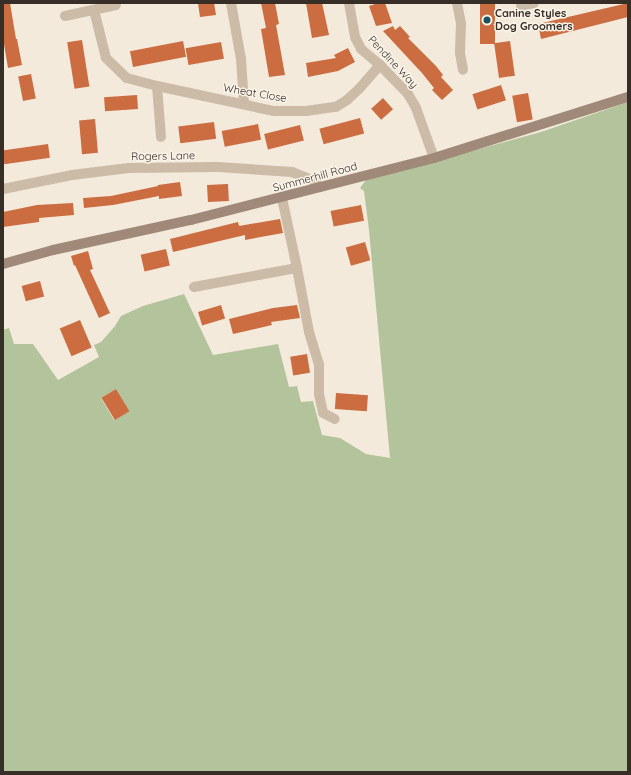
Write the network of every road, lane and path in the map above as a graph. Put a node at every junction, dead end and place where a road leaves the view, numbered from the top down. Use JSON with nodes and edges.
{"nodes":[{"id":1,"x":231,"y":3,"type":"edge"},
{"id":2,"x":349,"y":3,"type":"edge"},
{"id":3,"x":457,"y":3,"type":"edge"},
{"id":4,"x":534,"y":3,"type":"edge"},
{"id":5,"x":116,"y":5,"type":"dead end"},
{"id":6,"x":521,"y":6,"type":"dead end"},
{"id":7,"x":94,"y":10,"type":"junction"},
{"id":8,"x":65,"y":16,"type":"dead end"},
{"id":9,"x":380,"y":65,"type":"junction"},
{"id":10,"x":463,"y":70,"type":"dead end"},
{"id":11,"x":157,"y":86,"type":"junction"},
{"id":12,"x":628,"y":97,"type":"edge"},
{"id":13,"x":244,"y":104,"type":"junction"},
{"id":14,"x":161,"y":137,"type":"dead end"},
{"id":15,"x":434,"y":158,"type":"junction"},
{"id":16,"x":320,"y":187,"type":"junction"},
{"id":17,"x":3,"y":188,"type":"edge"},
{"id":18,"x":282,"y":198,"type":"junction"},
{"id":19,"x":3,"y":264,"type":"edge"},
{"id":20,"x":297,"y":268,"type":"junction"},
{"id":21,"x":194,"y":287,"type":"dead end"},
{"id":22,"x":335,"y":419,"type":"dead end"}],
"edges":[{"from":1,"to":13,"type":"street"},
{"from":2,"to":9,"type":"street","name":"Pendine Way"},
{"from":3,"to":10,"type":"street"},
{"from":4,"to":6,"type":"street"},
{"from":5,"to":7,"type":"street"},
{"from":7,"to":8,"type":"street"},
{"from":7,"to":11,"type":"street","name":"Wheat Close"},
{"from":9,"to":13,"type":"street","name":"Wheat Close"},
{"from":9,"to":15,"type":"street","name":"Pendine Way"},
{"from":11,"to":13,"type":"street","name":"Wheat Close"},
{"from":11,"to":14,"type":"street"},
{"from":12,"to":15,"type":"street","name":"Summerhill Road"},
{"from":15,"to":16,"type":"street","name":"Summerhill Road"},
{"from":16,"to":17,"type":"street","name":"Rogers Lane"},
{"from":16,"to":18,"type":"street","name":"Summerhill Road"},
{"from":18,"to":19,"type":"street","name":"Summerhill Road"},
{"from":18,"to":20,"type":"street"},
{"from":20,"to":21,"type":"street"},
{"from":20,"to":22,"type":"street"}]}
